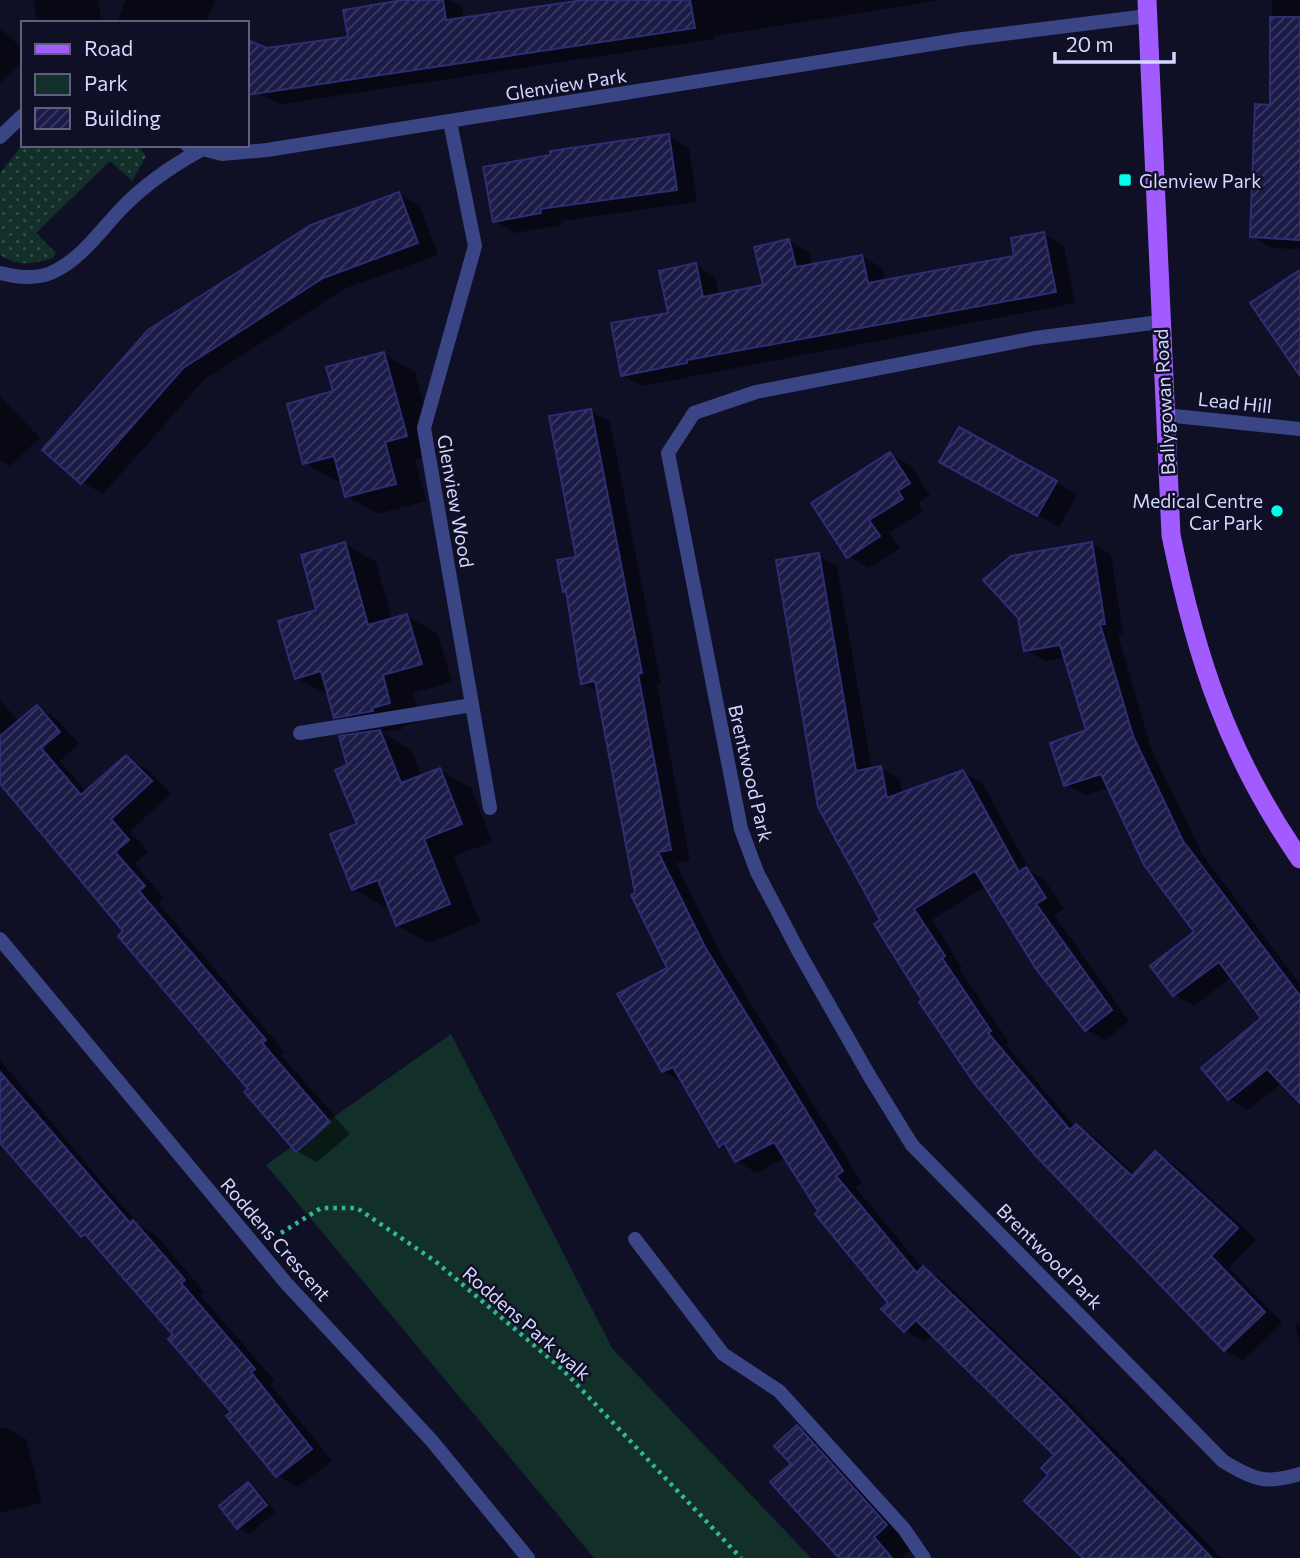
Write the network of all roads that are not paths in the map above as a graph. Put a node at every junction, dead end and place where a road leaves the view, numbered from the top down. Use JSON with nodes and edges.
{"nodes":[{"id":1,"x":1147,"y":8,"type":"edge"},
{"id":2,"x":21,"y":116,"type":"edge"},
{"id":3,"x":450,"y":122,"type":"junction"},
{"id":4,"x":0,"y":137,"type":"edge"},
{"id":5,"x":193,"y":148,"type":"edge"},
{"id":6,"x":0,"y":273,"type":"edge"},
{"id":7,"x":1160,"y":322,"type":"junction"},
{"id":8,"x":1165,"y":415,"type":"junction"},
{"id":9,"x":1300,"y":429,"type":"edge"},
{"id":10,"x":472,"y":705,"type":"junction"},
{"id":11,"x":300,"y":733,"type":"dead end"},
{"id":12,"x":491,"y":808,"type":"dead end"},
{"id":13,"x":1300,"y":859,"type":"edge"},
{"id":14,"x":0,"y":939,"type":"edge"},
{"id":15,"x":635,"y":1240,"type":"dead end"},
{"id":16,"x":1300,"y":1474,"type":"edge"},
{"id":17,"x":528,"y":1558,"type":"edge"},
{"id":18,"x":924,"y":1558,"type":"edge"}],
"edges":[{"from":1,"to":3,"type":"street","name":"Glenview Park"},
{"from":1,"to":7,"type":"main road","name":"Ballygowan Road"},
{"from":2,"to":4,"type":"street"},
{"from":3,"to":5,"type":"street","name":"Glenview Park"},
{"from":3,"to":10,"type":"street","name":"Glenview Wood"},
{"from":5,"to":6,"type":"street","name":"Glenview Park"},
{"from":7,"to":8,"type":"main road","name":"Ballygowan Road"},
{"from":7,"to":16,"type":"street","name":"Brentwood Park"},
{"from":8,"to":9,"type":"street","name":"Lead Hill"},
{"from":8,"to":13,"type":"main road","name":"Ballygowan Road"},
{"from":10,"to":11,"type":"street"},
{"from":10,"to":12,"type":"street","name":"Glenview Wood"},
{"from":14,"to":17,"type":"street","name":"Roddens Crescent"},
{"from":15,"to":18,"type":"street"}]}
